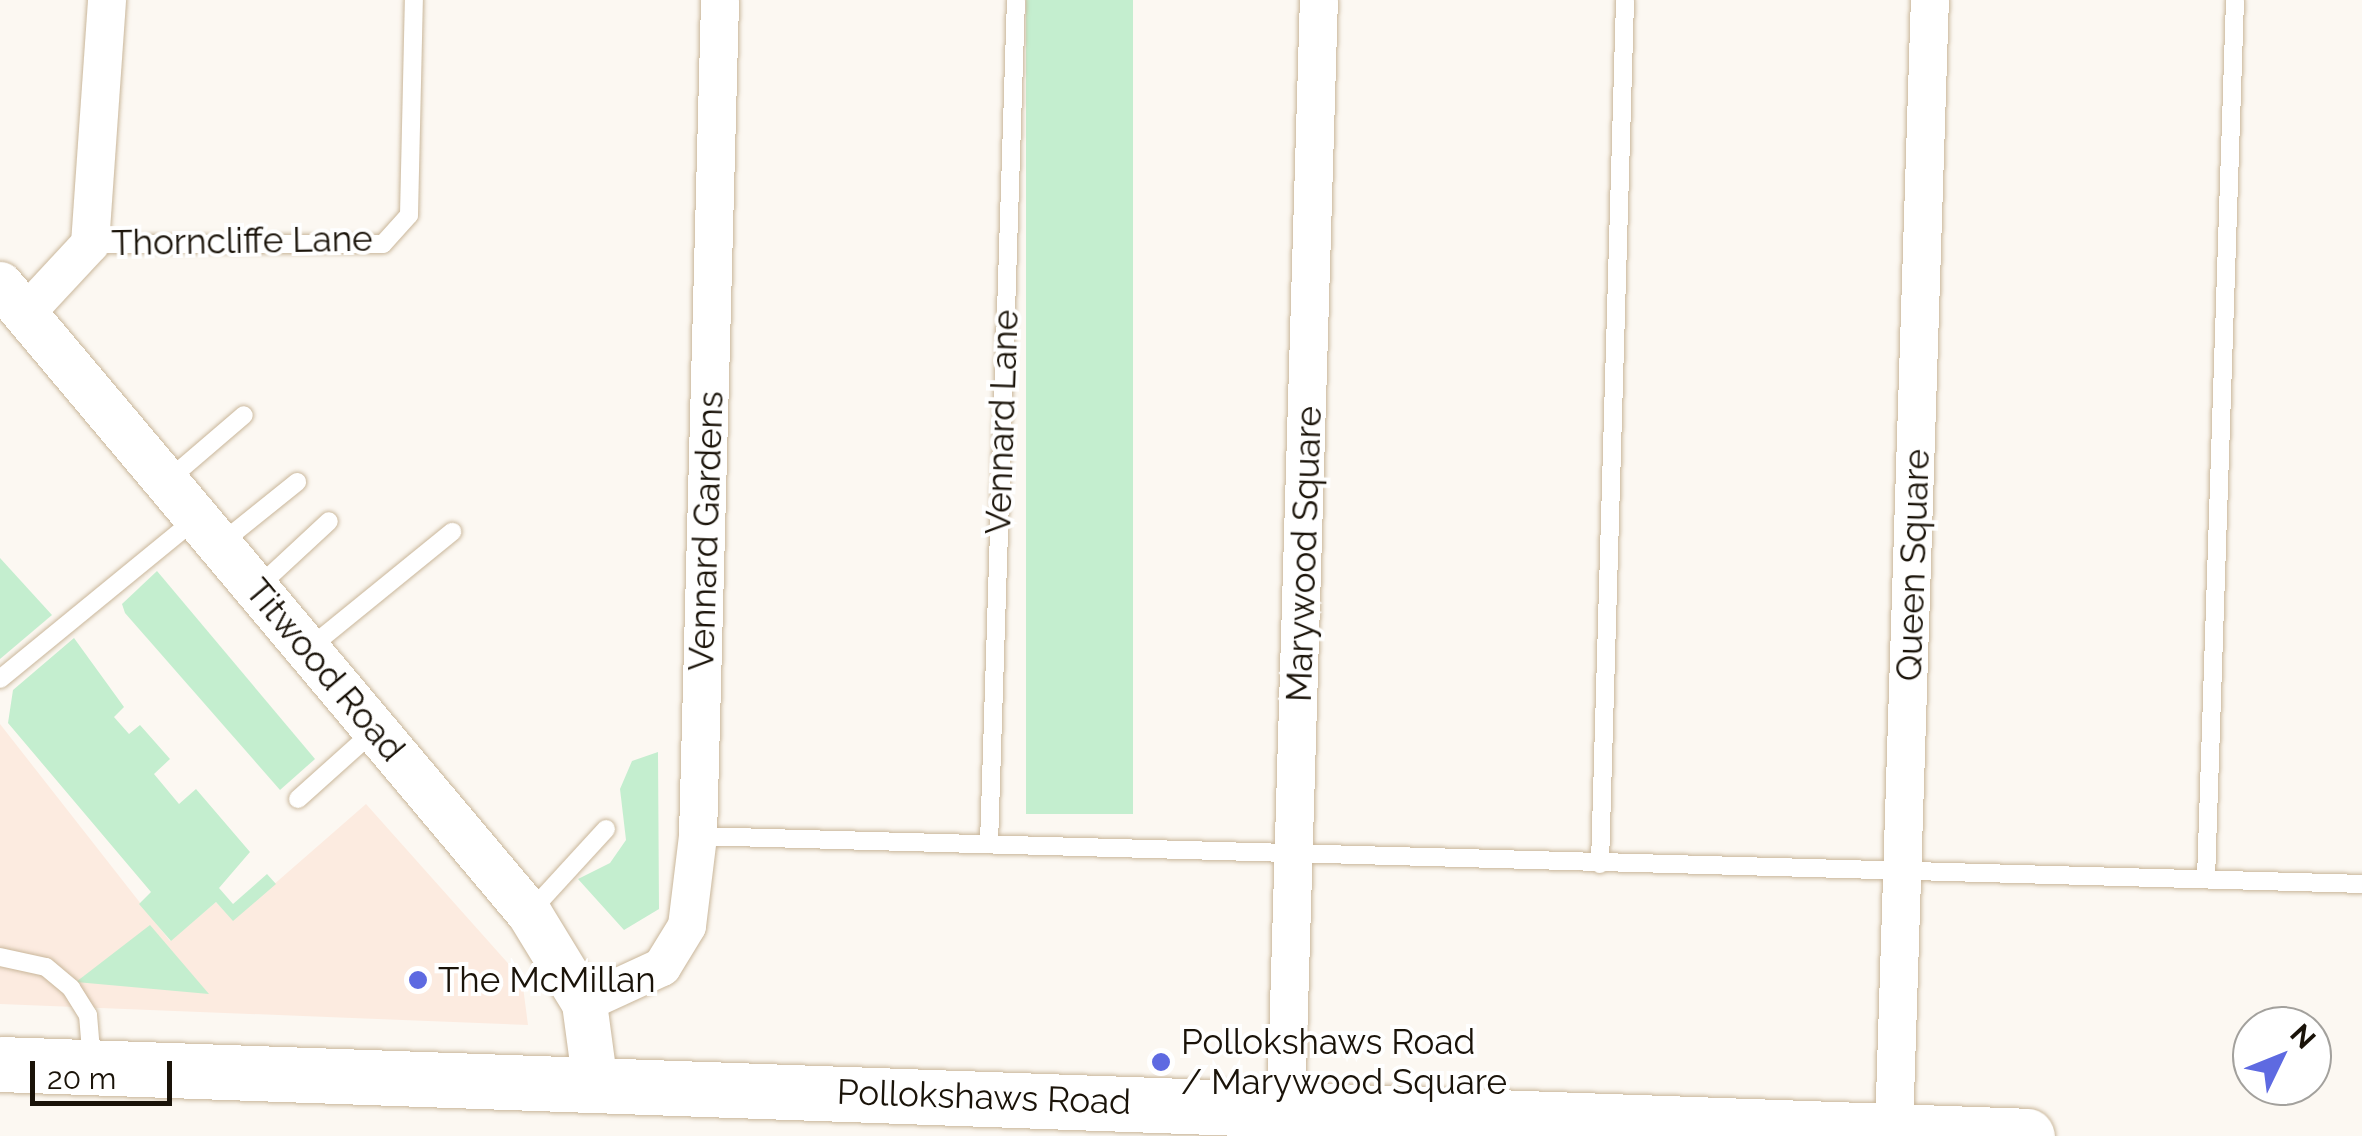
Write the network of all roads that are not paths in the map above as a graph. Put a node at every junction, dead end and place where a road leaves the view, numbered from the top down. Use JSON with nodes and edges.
{"nodes":[{"id":1,"x":107,"y":0,"type":"edge"},
{"id":2,"x":414,"y":0,"type":"edge"},
{"id":3,"x":720,"y":0,"type":"edge"},
{"id":4,"x":1016,"y":0,"type":"edge"},
{"id":5,"x":1319,"y":0,"type":"edge"},
{"id":6,"x":1625,"y":0,"type":"edge"},
{"id":7,"x":1930,"y":0,"type":"edge"},
{"id":8,"x":2236,"y":0,"type":"edge"},
{"id":9,"x":90,"y":244,"type":"junction"},
{"id":10,"x":13,"y":299,"type":"edge"},
{"id":11,"x":244,"y":415,"type":"dead end"},
{"id":12,"x":166,"y":481,"type":"junction"},
{"id":13,"x":298,"y":482,"type":"dead end"},
{"id":14,"x":329,"y":521,"type":"dead end"},
{"id":15,"x":208,"y":531,"type":"junction"},
{"id":16,"x":452,"y":532,"type":"dead end"},
{"id":17,"x":256,"y":588,"type":"junction"},
{"id":18,"x":308,"y":649,"type":"junction"},
{"id":19,"x":0,"y":678,"type":"edge"},
{"id":20,"x":375,"y":730,"type":"junction"},
{"id":21,"x":298,"y":799,"type":"dead end"},
{"id":22,"x":606,"y":829,"type":"dead end"},
{"id":23,"x":698,"y":836,"type":"junction"},
{"id":24,"x":988,"y":844,"type":"junction"},
{"id":25,"x":1296,"y":848,"type":"junction"},
{"id":26,"x":1600,"y":864,"type":"junction"},
{"id":27,"x":1903,"y":868,"type":"junction"},
{"id":28,"x":2206,"y":879,"type":"junction"},
{"id":29,"x":2362,"y":884,"type":"edge"},
{"id":30,"x":529,"y":913,"type":"junction"},
{"id":31,"x":0,"y":957,"type":"edge"},
{"id":32,"x":584,"y":1002,"type":"junction"},
{"id":33,"x":0,"y":1064,"type":"edge"},
{"id":34,"x":92,"y":1068,"type":"junction"},
{"id":35,"x":595,"y":1084,"type":"junction"},
{"id":36,"x":1286,"y":1108,"type":"junction"},
{"id":37,"x":1894,"y":1130,"type":"junction"},
{"id":38,"x":2028,"y":1136,"type":"edge"}],
"edges":[{"from":1,"to":9,"type":"street"},
{"from":2,"to":9,"type":"lane","name":"Thorncliffe Lane"},
{"from":3,"to":23,"type":"street","name":"Vennard Gardens"},
{"from":4,"to":24,"type":"lane","name":"Vennard Lane"},
{"from":5,"to":25,"type":"street","name":"Marywood Square"},
{"from":6,"to":26,"type":"lane"},
{"from":7,"to":27,"type":"street","name":"Queen Square"},
{"from":8,"to":28,"type":"lane"},
{"from":9,"to":10,"type":"street"},
{"from":10,"to":12,"type":"street","name":"Titwood Road"},
{"from":11,"to":12,"type":"lane"},
{"from":12,"to":15,"type":"street","name":"Titwood Road"},
{"from":13,"to":15,"type":"lane"},
{"from":14,"to":17,"type":"lane"},
{"from":15,"to":17,"type":"street","name":"Titwood Road"},
{"from":15,"to":19,"type":"lane"},
{"from":16,"to":18,"type":"lane"},
{"from":17,"to":18,"type":"street","name":"Titwood Road"},
{"from":18,"to":20,"type":"street","name":"Titwood Road"},
{"from":20,"to":21,"type":"lane"},
{"from":20,"to":30,"type":"street","name":"Titwood Road"},
{"from":22,"to":30,"type":"lane"},
{"from":23,"to":24,"type":"lane"},
{"from":23,"to":32,"type":"street","name":"Vennard Gardens"},
{"from":24,"to":25,"type":"lane"},
{"from":25,"to":26,"type":"lane"},
{"from":25,"to":36,"type":"street","name":"Marywood Square"},
{"from":26,"to":27,"type":"lane"},
{"from":27,"to":28,"type":"lane"},
{"from":27,"to":37,"type":"street","name":"Queen Square"},
{"from":28,"to":29,"type":"lane"},
{"from":30,"to":32,"type":"street","name":"Titwood Road"},
{"from":31,"to":34,"type":"lane"},
{"from":32,"to":35,"type":"street","name":"Titwood Road"},
{"from":33,"to":34,"type":"main road","name":"Pollokshaws Road"},
{"from":34,"to":35,"type":"main road","name":"Pollokshaws Road"},
{"from":35,"to":36,"type":"main road","name":"Pollokshaws Road"},
{"from":36,"to":37,"type":"main road","name":"Pollokshaws Road"},
{"from":37,"to":38,"type":"main road","name":"Pollokshaws Road"}]}
